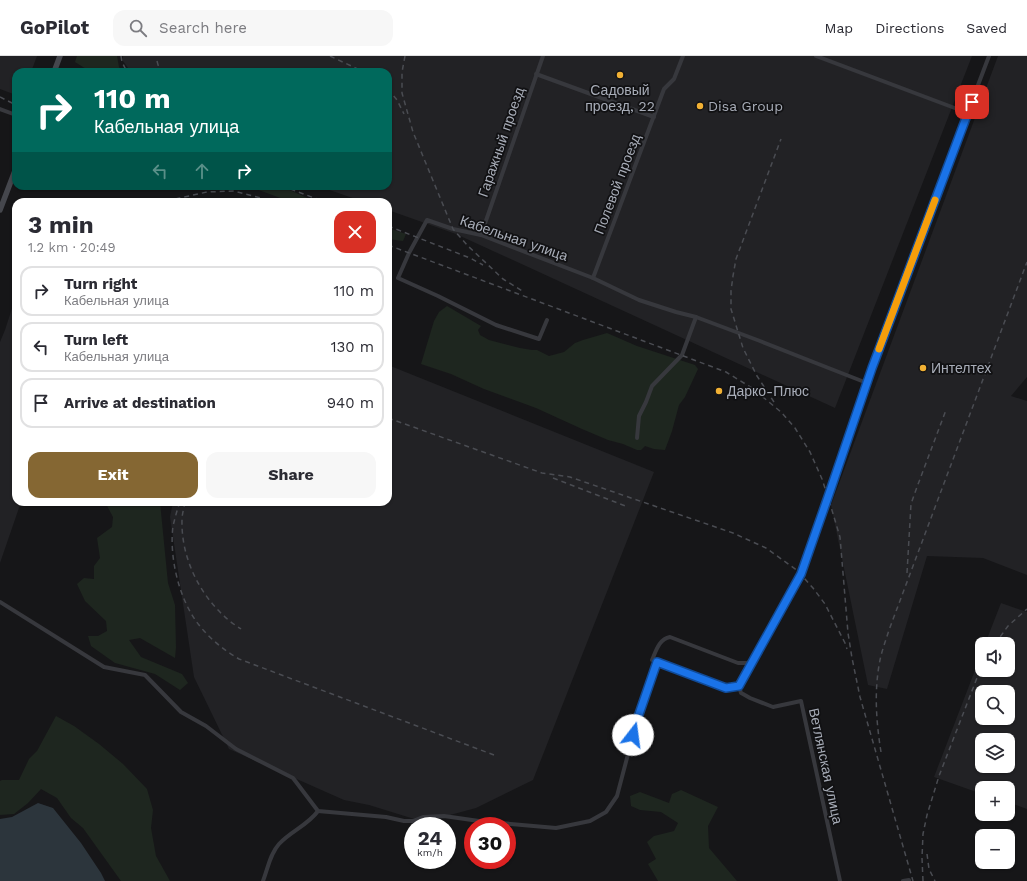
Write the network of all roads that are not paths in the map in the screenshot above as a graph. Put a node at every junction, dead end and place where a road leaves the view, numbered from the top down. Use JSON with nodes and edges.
{"nodes":[{"id":1,"x":60,"y":56,"type":"edge"},
{"id":2,"x":543,"y":56,"type":"edge"},
{"id":3,"x":683,"y":56,"type":"edge"},
{"id":4,"x":816,"y":56,"type":"edge"},
{"id":5,"x":990,"y":56,"type":"edge"},
{"id":6,"x":56,"y":68,"type":"edge"},
{"id":7,"x":536,"y":74,"type":"junction"},
{"id":8,"x":0,"y":109,"type":"edge"},
{"id":9,"x":968,"y":113,"type":"junction"},
{"id":10,"x":12,"y":114,"type":"edge"},
{"id":11,"x":654,"y":117,"type":"junction"},
{"id":12,"x":12,"y":178,"type":"edge"},
{"id":13,"x":0,"y":210,"type":"edge"},
{"id":14,"x":480,"y":235,"type":"junction"},
{"id":15,"x":593,"y":278,"type":"junction"},
{"id":16,"x":696,"y":317,"type":"junction"},
{"id":17,"x":547,"y":320,"type":"dead end"},
{"id":18,"x":867,"y":383,"type":"junction"},
{"id":19,"x":637,"y":438,"type":"dead end"},
{"id":20,"x":0,"y":602,"type":"edge"},
{"id":21,"x":657,"y":662,"type":"junction"},
{"id":22,"x":752,"y":662,"type":"junction"},
{"id":23,"x":739,"y":686,"type":"junction"},
{"id":24,"x":318,"y":811,"type":"junction"},
{"id":25,"x":909,"y":880,"type":"dead end"},
{"id":26,"x":263,"y":881,"type":"edge"},
{"id":27,"x":840,"y":881,"type":"edge"},
{"id":28,"x":903,"y":881,"type":"edge"}],
"edges":[{"from":1,"to":6,"type":"street"},
{"from":2,"to":7,"type":"street","name":"Гаражный проезд"},
{"from":3,"to":11,"type":"street","name":"Полевой проезд"},
{"from":4,"to":9,"type":"street"},
{"from":5,"to":9,"type":"street"},
{"from":7,"to":11,"type":"street"},
{"from":7,"to":14,"type":"street","name":"Гаражный проезд"},
{"from":8,"to":10,"type":"street"},
{"from":9,"to":18,"type":"street"},
{"from":11,"to":15,"type":"street","name":"Полевой проезд"},
{"from":12,"to":13,"type":"street"},
{"from":14,"to":15,"type":"street","name":"Кабельная улица"},
{"from":14,"to":17,"type":"street","name":"Кабельная улица"},
{"from":15,"to":16,"type":"street","name":"Кабельная улица"},
{"from":16,"to":18,"type":"street","name":"Кабельная улица"},
{"from":16,"to":19,"type":"street"},
{"from":18,"to":22,"type":"street"},
{"from":20,"to":24,"type":"street"},
{"from":21,"to":22,"type":"street"},
{"from":21,"to":23,"type":"street"},
{"from":21,"to":24,"type":"street"},
{"from":22,"to":23,"type":"street"},
{"from":23,"to":27,"type":"street","name":"Ветлянская улица"},
{"from":24,"to":26,"type":"street"},
{"from":25,"to":28,"type":"street"}]}
